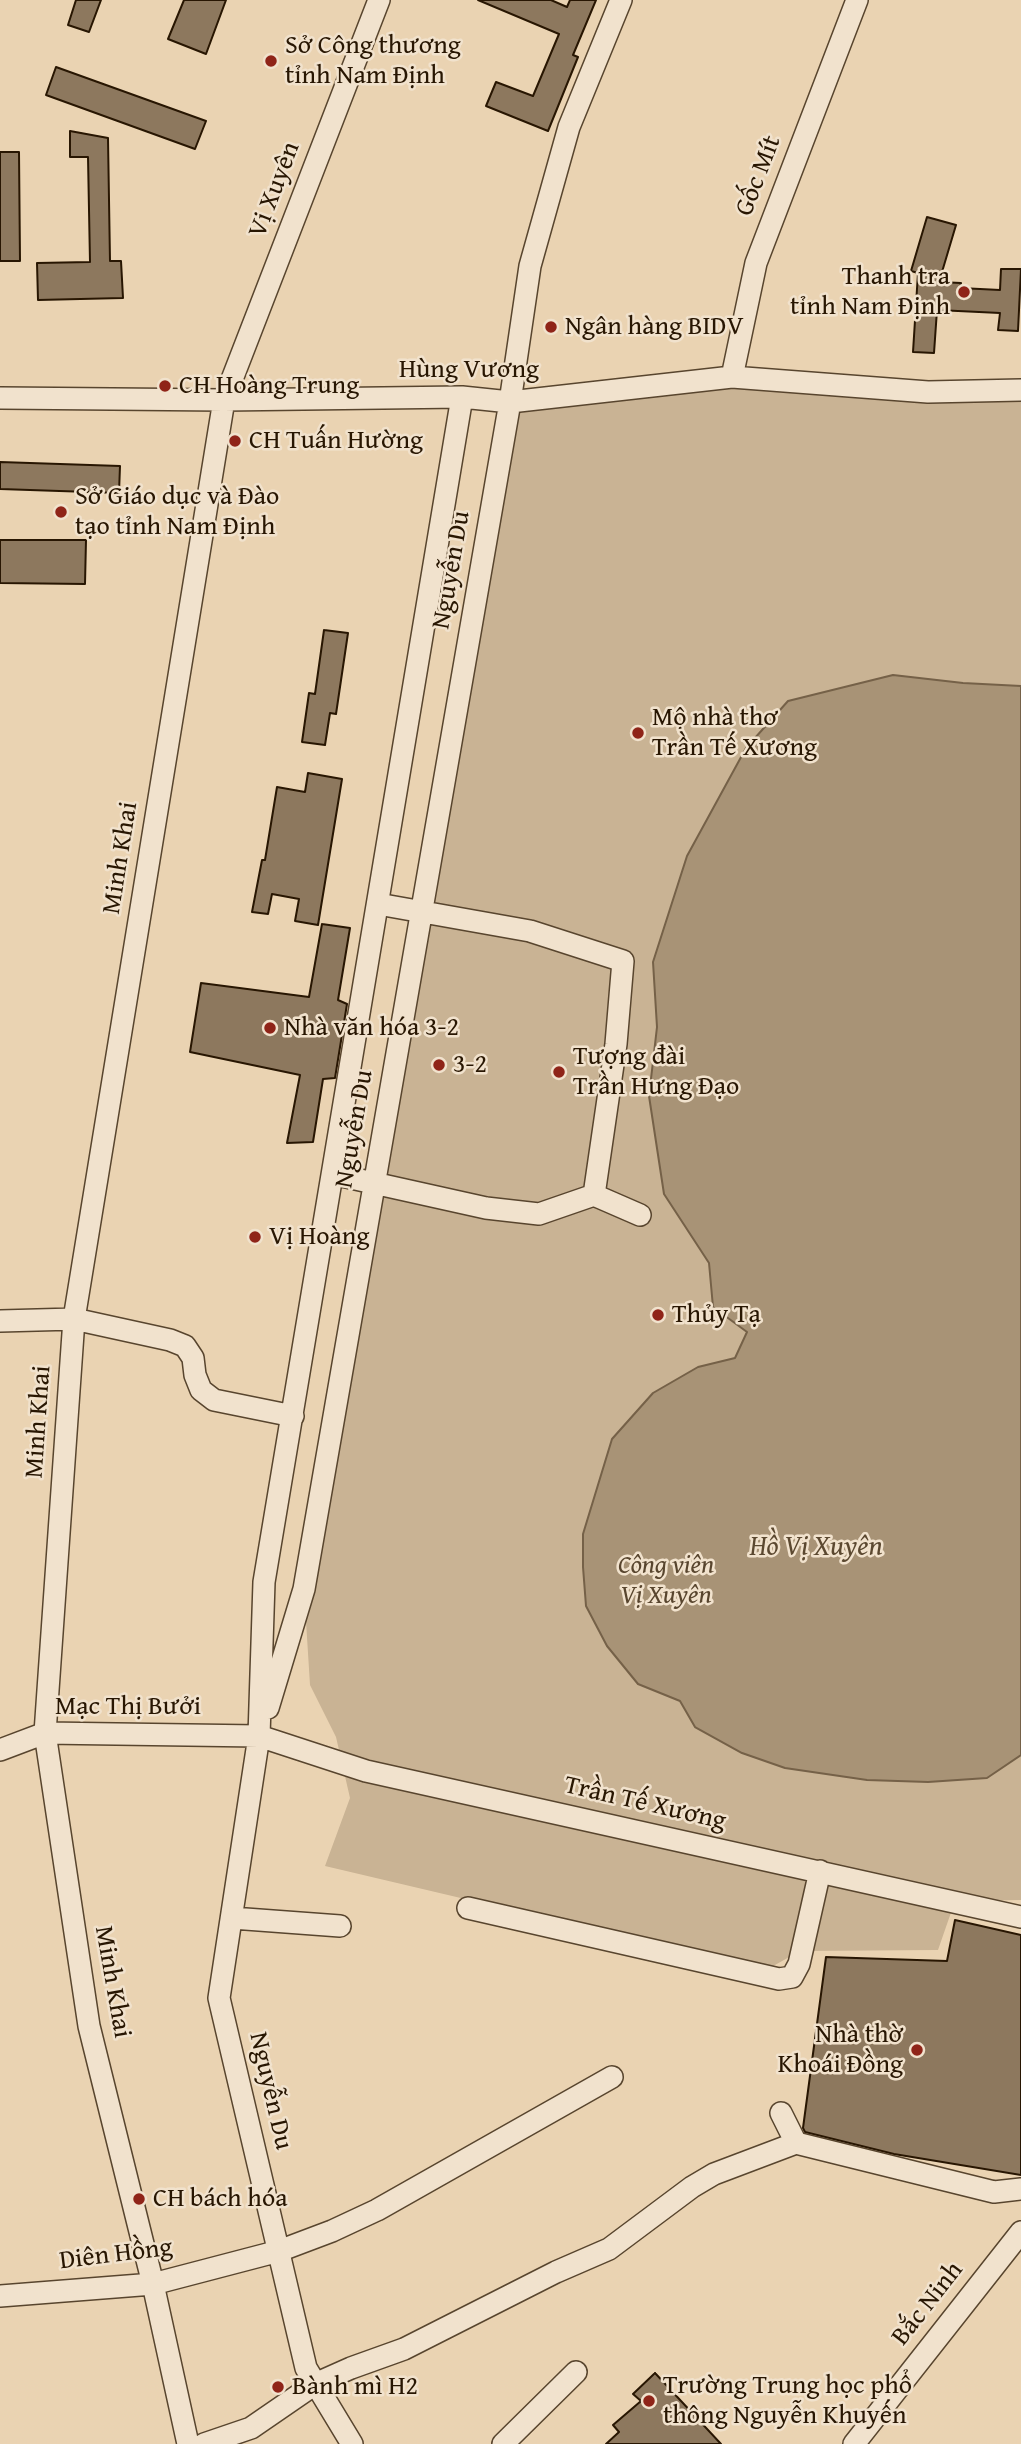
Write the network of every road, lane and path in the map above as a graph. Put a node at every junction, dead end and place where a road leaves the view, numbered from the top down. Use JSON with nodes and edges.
{"nodes":[{"id":1,"x":379,"y":0,"type":"edge"},
{"id":2,"x":621,"y":0,"type":"edge"},
{"id":3,"x":857,"y":0,"type":"edge"},
{"id":4,"x":732,"y":377,"type":"junction"},
{"id":5,"x":1021,"y":390,"type":"edge"},
{"id":6,"x":462,"y":397,"type":"junction"},
{"id":7,"x":0,"y":398,"type":"edge"},
{"id":8,"x":224,"y":400,"type":"junction"},
{"id":9,"x":510,"y":402,"type":"junction"},
{"id":10,"x":378,"y":904,"type":"junction"},
{"id":11,"x":422,"y":911,"type":"junction"},
{"id":12,"x":333,"y":1174,"type":"junction"},
{"id":13,"x":374,"y":1185,"type":"junction"},
{"id":14,"x":594,"y":1195,"type":"junction"},
{"id":15,"x":640,"y":1214,"type":"dead end"},
{"id":16,"x":74,"y":1319,"type":"junction"},
{"id":17,"x":0,"y":1321,"type":"edge"},
{"id":18,"x":293,"y":1416,"type":"junction"},
{"id":19,"x":45,"y":1733,"type":"junction"},
{"id":20,"x":259,"y":1737,"type":"junction"},
{"id":21,"x":0,"y":1750,"type":"edge"},
{"id":22,"x":820,"y":1871,"type":"junction"},
{"id":23,"x":468,"y":1908,"type":"dead end"},
{"id":24,"x":1021,"y":1917,"type":"edge"},
{"id":25,"x":232,"y":1918,"type":"junction"},
{"id":26,"x":340,"y":1926,"type":"dead end"},
{"id":27,"x":612,"y":2077,"type":"dead end"},
{"id":28,"x":781,"y":2113,"type":"dead end"},
{"id":29,"x":796,"y":2143,"type":"junction"},
{"id":30,"x":1021,"y":2189,"type":"edge"},
{"id":31,"x":1021,"y":2232,"type":"edge"},
{"id":32,"x":279,"y":2251,"type":"junction"},
{"id":33,"x":153,"y":2284,"type":"junction"},
{"id":34,"x":0,"y":2296,"type":"edge"},
{"id":35,"x":576,"y":2372,"type":"dead end"},
{"id":36,"x":315,"y":2384,"type":"junction"},
{"id":37,"x":188,"y":2444,"type":"edge"},
{"id":38,"x":204,"y":2444,"type":"edge"},
{"id":39,"x":352,"y":2444,"type":"edge"},
{"id":40,"x":503,"y":2444,"type":"edge"},
{"id":41,"x":854,"y":2444,"type":"edge"}],
"edges":[{"from":1,"to":8,"type":"street","name":"Vị Xuyên"},
{"from":2,"to":9,"type":"street","name":"Nguyễn Du"},
{"from":3,"to":4,"type":"street","name":"Gốc Mít"},
{"from":4,"to":5,"type":"street","name":"Hùng Vương"},
{"from":4,"to":9,"type":"street","name":"Hùng Vương"},
{"from":6,"to":8,"type":"street","name":"Hùng Vương"},
{"from":6,"to":9,"type":"street","name":"Hùng Vương"},
{"from":6,"to":10,"type":"street","name":"Nguyễn Du"},
{"from":7,"to":8,"type":"street","name":"Hùng Vương"},
{"from":8,"to":16,"type":"street","name":"Minh Khai"},
{"from":9,"to":11,"type":"street","name":"Nguyễn Du"},
{"from":10,"to":11,"type":"street"},
{"from":10,"to":12,"type":"street","name":"Nguyễn Du"},
{"from":11,"to":13,"type":"street","name":"Nguyễn Du"},
{"from":11,"to":14,"type":"street"},
{"from":12,"to":13,"type":"street"},
{"from":12,"to":18,"type":"street","name":"Nguyễn Du"},
{"from":13,"to":14,"type":"street"},
{"from":13,"to":20,"type":"street","name":"Nguyễn Du"},
{"from":14,"to":15,"type":"street"},
{"from":16,"to":17,"type":"street"},
{"from":16,"to":18,"type":"street"},
{"from":16,"to":19,"type":"street","name":"Minh Khai"},
{"from":18,"to":20,"type":"street","name":"Nguyễn Du"},
{"from":19,"to":20,"type":"street","name":"Mạc Thị Bưởi"},
{"from":19,"to":21,"type":"street","name":"Mạc Thị Bưởi"},
{"from":19,"to":33,"type":"street","name":"Minh Khai"},
{"from":20,"to":22,"type":"street","name":"Trần Tế Xương"},
{"from":20,"to":25,"type":"street","name":"Nguyễn Du"},
{"from":22,"to":23,"type":"street"},
{"from":22,"to":24,"type":"street","name":"Trần Tế Xương"},
{"from":25,"to":26,"type":"street"},
{"from":25,"to":32,"type":"street","name":"Nguyễn Du"},
{"from":27,"to":32,"type":"street","name":"Diên Hồng"},
{"from":28,"to":29,"type":"street"},
{"from":29,"to":30,"type":"street"},
{"from":29,"to":36,"type":"street"},
{"from":31,"to":41,"type":"street","name":"Bắc Ninh"},
{"from":32,"to":33,"type":"street","name":"Diên Hồng"},
{"from":32,"to":36,"type":"street","name":"Nguyễn Du"},
{"from":33,"to":34,"type":"street","name":"Diên Hồng"},
{"from":33,"to":37,"type":"street","name":"Minh Khai"},
{"from":35,"to":40,"type":"street"},
{"from":36,"to":38,"type":"street"},
{"from":36,"to":39,"type":"street","name":"Nguyễn Du"}]}
